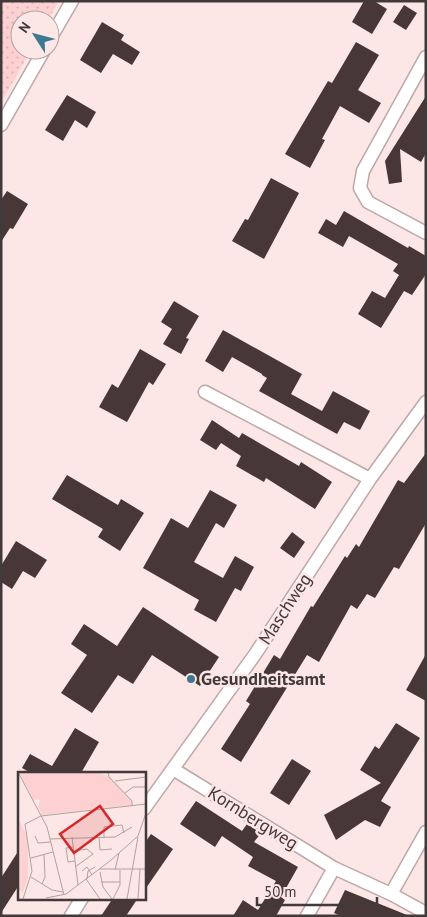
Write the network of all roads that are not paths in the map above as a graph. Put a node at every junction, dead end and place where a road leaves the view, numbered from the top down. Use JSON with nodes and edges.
{"nodes":[{"id":1,"x":72,"y":1,"type":"edge"},
{"id":2,"x":60,"y":22,"type":"edge"},
{"id":3,"x":426,"y":57,"type":"edge"},
{"id":4,"x":38,"y":60,"type":"edge"},
{"id":5,"x":1,"y":125,"type":"edge"},
{"id":6,"x":426,"y":233,"type":"edge"},
{"id":7,"x":205,"y":392,"type":"dead end"},
{"id":8,"x":426,"y":402,"type":"edge"},
{"id":9,"x":370,"y":479,"type":"junction"},
{"id":10,"x":173,"y":769,"type":"junction"},
{"id":11,"x":145,"y":809,"type":"edge"},
{"id":12,"x":426,"y":832,"type":"edge"},
{"id":13,"x":334,"y":868,"type":"junction"},
{"id":14,"x":391,"y":894,"type":"junction"},
{"id":15,"x":81,"y":900,"type":"edge"},
{"id":16,"x":426,"y":913,"type":"edge"},
{"id":17,"x":71,"y":916,"type":"edge"},
{"id":18,"x":308,"y":916,"type":"edge"}],
"edges":[{"from":1,"to":2,"type":"street"},
{"from":3,"to":6,"type":"street"},
{"from":4,"to":5,"type":"street"},
{"from":7,"to":9,"type":"street"},
{"from":8,"to":9,"type":"street","name":"Maschweg"},
{"from":9,"to":10,"type":"street","name":"Maschweg"},
{"from":10,"to":11,"type":"street","name":"Maschweg"},
{"from":10,"to":13,"type":"street","name":"Kornbergweg"},
{"from":12,"to":14,"type":"street"},
{"from":13,"to":14,"type":"street","name":"Kornbergweg"},
{"from":13,"to":18,"type":"street"},
{"from":14,"to":16,"type":"street","name":"Kornbergweg"},
{"from":15,"to":17,"type":"street"}]}
